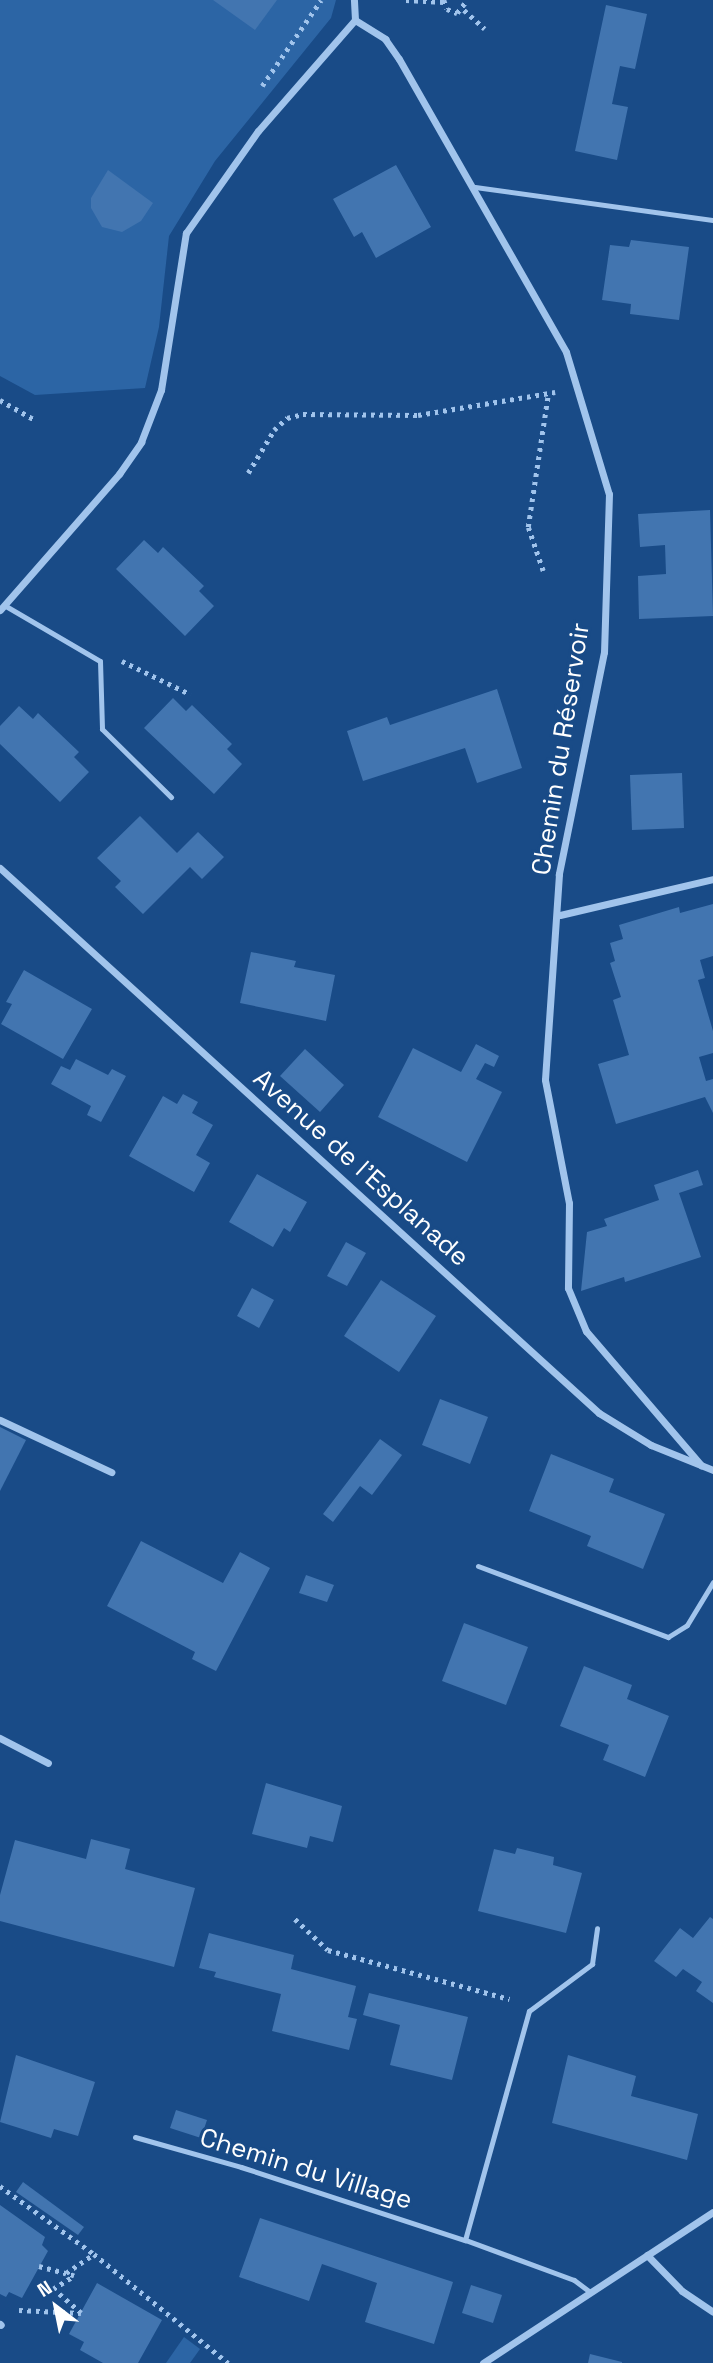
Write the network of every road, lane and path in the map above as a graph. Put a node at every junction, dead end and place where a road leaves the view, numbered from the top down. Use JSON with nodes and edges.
{"nodes":[{"id":1,"x":354,"y":0,"type":"edge"},
{"id":2,"x":406,"y":0,"type":"edge"},
{"id":3,"x":467,"y":0,"type":"edge"},
{"id":4,"x":444,"y":1,"type":"edge"},
{"id":5,"x":464,"y":10,"type":"junction"},
{"id":6,"x":355,"y":20,"type":"junction"},
{"id":7,"x":485,"y":29,"type":"dead end"},
{"id":8,"x":475,"y":187,"type":"junction"},
{"id":9,"x":713,"y":220,"type":"edge"},
{"id":10,"x":576,"y":386,"type":"junction"},
{"id":11,"x":548,"y":394,"type":"junction"},
{"id":12,"x":0,"y":400,"type":"edge"},
{"id":13,"x":35,"y":421,"type":"dead end"},
{"id":14,"x":248,"y":472,"type":"dead end"},
{"id":15,"x":543,"y":571,"type":"dead end"},
{"id":16,"x":2,"y":608,"type":"edge"},
{"id":17,"x":100,"y":661,"type":"junction"},
{"id":18,"x":190,"y":694,"type":"dead end"},
{"id":19,"x":171,"y":797,"type":"dead end"},
{"id":20,"x":0,"y":868,"type":"edge"},
{"id":21,"x":713,"y":879,"type":"edge"},
{"id":22,"x":560,"y":915,"type":"junction"},
{"id":23,"x":0,"y":1420,"type":"edge"},
{"id":24,"x":701,"y":1465,"type":"junction"},
{"id":25,"x":713,"y":1470,"type":"edge"},
{"id":26,"x":111,"y":1472,"type":"dead end"},
{"id":27,"x":478,"y":1566,"type":"dead end"},
{"id":28,"x":713,"y":1582,"type":"edge"},
{"id":29,"x":0,"y":1738,"type":"edge"},
{"id":30,"x":48,"y":1763,"type":"dead end"},
{"id":31,"x":295,"y":1919,"type":"dead end"},
{"id":32,"x":597,"y":1928,"type":"dead end"},
{"id":33,"x":529,"y":2011,"type":"junction"},
{"id":34,"x":135,"y":2137,"type":"dead end"},
{"id":35,"x":0,"y":2186,"type":"edge"},
{"id":36,"x":713,"y":2212,"type":"edge"},
{"id":37,"x":465,"y":2240,"type":"junction"},
{"id":38,"x":93,"y":2254,"type":"junction"},
{"id":39,"x":647,"y":2255,"type":"junction"},
{"id":40,"x":39,"y":2266,"type":"dead end"},
{"id":41,"x":66,"y":2273,"type":"junction"},
{"id":42,"x":590,"y":2292,"type":"junction"},
{"id":43,"x":713,"y":2312,"type":"edge"},
{"id":44,"x":1,"y":2325,"type":"edge"},
{"id":45,"x":228,"y":2363,"type":"edge"},
{"id":46,"x":483,"y":2363,"type":"edge"}],
"edges":[{"from":1,"to":6,"type":"street"},
{"from":2,"to":4,"type":"path"},
{"from":3,"to":5,"type":"path"},
{"from":4,"to":5,"type":"path"},
{"from":5,"to":7,"type":"path"},
{"from":6,"to":8,"type":"street","name":"Chemin du Réservoir"},
{"from":6,"to":16,"type":"street"},
{"from":8,"to":9,"type":"lane"},
{"from":8,"to":10,"type":"street","name":"Chemin du Réservoir"},
{"from":10,"to":11,"type":"path"},
{"from":10,"to":22,"type":"street","name":"Chemin du Réservoir"},
{"from":11,"to":14,"type":"path"},
{"from":11,"to":15,"type":"path"},
{"from":12,"to":13,"type":"path"},
{"from":16,"to":17,"type":"lane"},
{"from":17,"to":18,"type":"path"},
{"from":17,"to":19,"type":"lane"},
{"from":20,"to":24,"type":"street","name":"Avenue de l'Esplanade"},
{"from":21,"to":22,"type":"street"},
{"from":22,"to":24,"type":"street","name":"Chemin du Réservoir"},
{"from":23,"to":26,"type":"street"},
{"from":24,"to":25,"type":"street","name":"Avenue de l'Esplanade"},
{"from":27,"to":28,"type":"lane"},
{"from":29,"to":30,"type":"street"},
{"from":31,"to":33,"type":"path"},
{"from":32,"to":33,"type":"lane"},
{"from":33,"to":37,"type":"lane"},
{"from":34,"to":37,"type":"lane","name":"Chemin du Village"},
{"from":35,"to":38,"type":"path"},
{"from":36,"to":39,"type":"street"},
{"from":37,"to":42,"type":"lane","name":"Chemin du Village"},
{"from":38,"to":41,"type":"path"},
{"from":38,"to":45,"type":"path"},
{"from":39,"to":42,"type":"street"},
{"from":39,"to":43,"type":"street"},
{"from":40,"to":41,"type":"path"},
{"from":41,"to":44,"type":"path"},
{"from":42,"to":46,"type":"street"}]}
